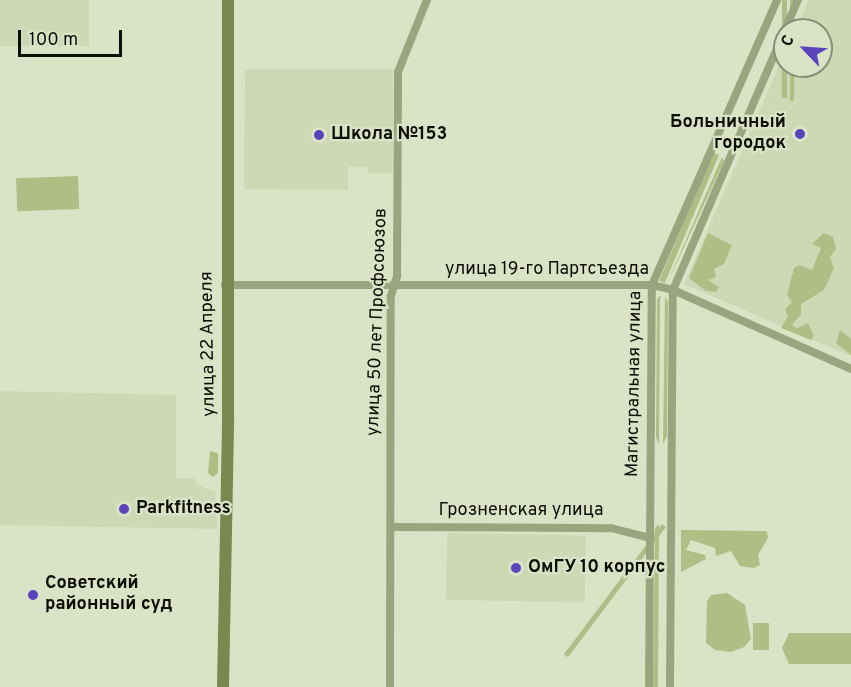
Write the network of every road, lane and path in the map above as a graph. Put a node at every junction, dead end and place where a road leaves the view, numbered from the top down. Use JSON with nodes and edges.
{"nodes":[{"id":1,"x":228,"y":0,"type":"edge"},
{"id":2,"x":427,"y":0,"type":"edge"},
{"id":3,"x":777,"y":0,"type":"edge"},
{"id":4,"x":798,"y":0,"type":"edge"},
{"id":5,"x":225,"y":285,"type":"junction"},
{"id":6,"x":652,"y":285,"type":"junction"},
{"id":7,"x":393,"y":286,"type":"junction"},
{"id":8,"x":674,"y":290,"type":"junction"},
{"id":9,"x":851,"y":369,"type":"edge"},
{"id":10,"x":391,"y":527,"type":"junction"},
{"id":11,"x":650,"y":538,"type":"junction"},
{"id":12,"x":223,"y":687,"type":"edge"},
{"id":13,"x":390,"y":687,"type":"edge"},
{"id":14,"x":649,"y":687,"type":"edge"},
{"id":15,"x":670,"y":687,"type":"edge"}],
"edges":[{"from":1,"to":5,"type":"main road","name":"улица 22 Апреля"},
{"from":2,"to":7,"type":"street","name":"улица 50 лет Профсоюзов"},
{"from":3,"to":6,"type":"street","name":"Магистральная улица"},
{"from":4,"to":8,"type":"street","name":"Магистральная улица"},
{"from":5,"to":7,"type":"street","name":"улица 19-го Партсъезда"},
{"from":5,"to":12,"type":"main road","name":"улица 22 Апреля"},
{"from":6,"to":7,"type":"street","name":"улица 19-го Партсъезда"},
{"from":6,"to":8,"type":"street","name":"улица 19-го Партсъезда"},
{"from":6,"to":11,"type":"street","name":"Магистральная улица"},
{"from":7,"to":10,"type":"street","name":"улица 50 лет Профсоюзов"},
{"from":8,"to":9,"type":"street","name":"улица 19-го Партсъезда"},
{"from":8,"to":15,"type":"street","name":"Магистральная улица"},
{"from":10,"to":11,"type":"street","name":"Грозненская улица"},
{"from":10,"to":13,"type":"street","name":"улица 50 лет Профсоюзов"},
{"from":11,"to":14,"type":"street","name":"Магистральная улица"}]}
